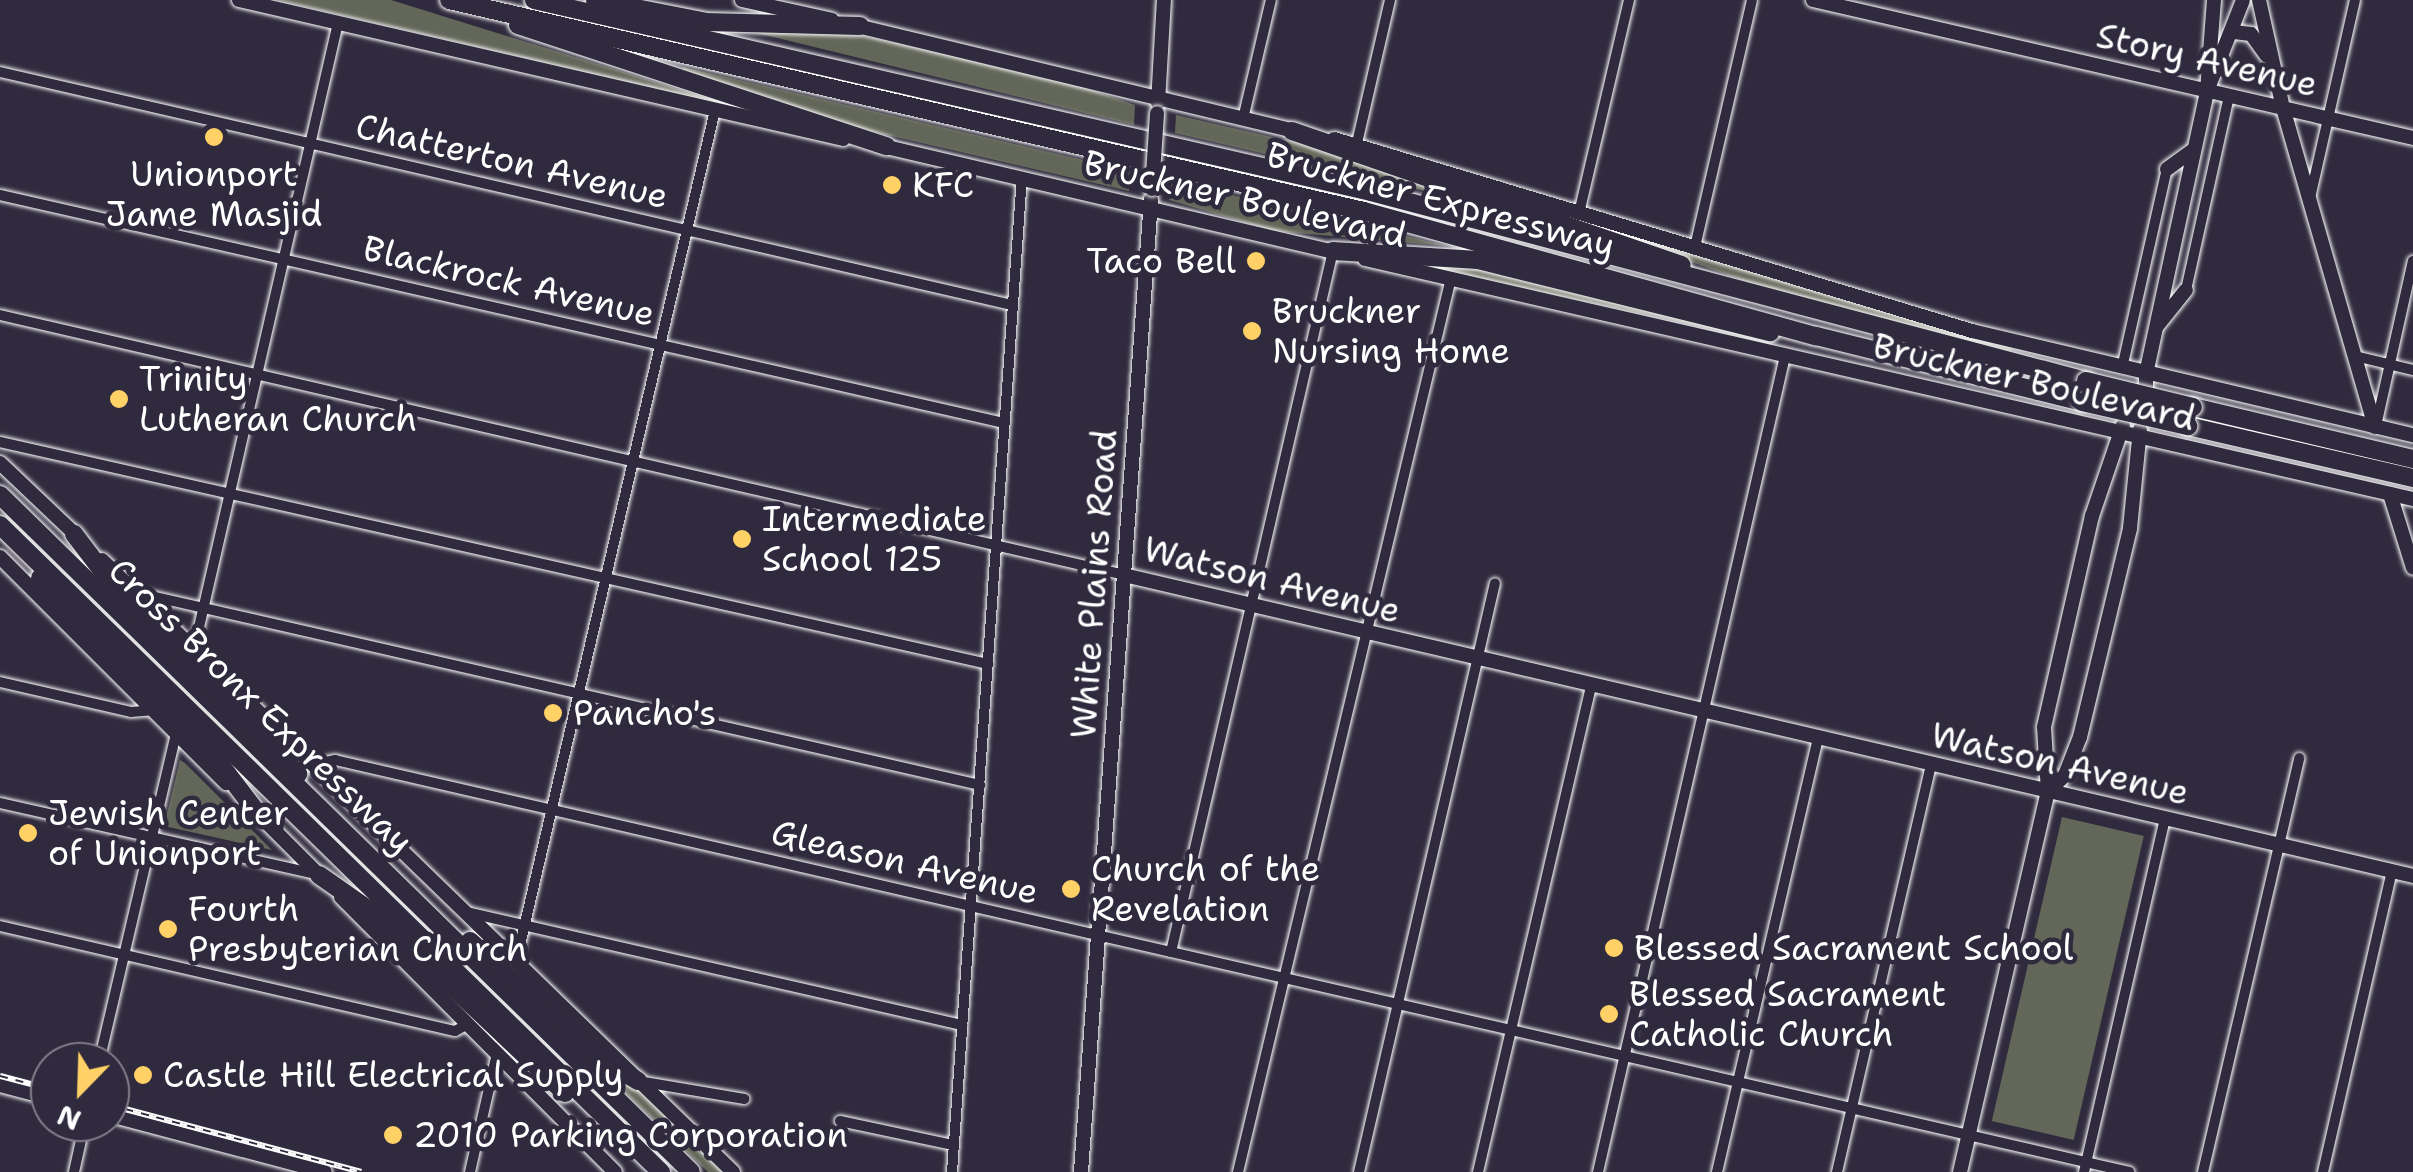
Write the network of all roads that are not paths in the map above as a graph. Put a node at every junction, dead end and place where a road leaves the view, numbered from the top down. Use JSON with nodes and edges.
{"nodes":[{"id":1,"x":239,"y":0,"type":"edge"},
{"id":2,"x":534,"y":0,"type":"edge"},
{"id":3,"x":595,"y":0,"type":"edge"},
{"id":4,"x":742,"y":0,"type":"edge"},
{"id":5,"x":1164,"y":0,"type":"edge"},
{"id":6,"x":1271,"y":0,"type":"edge"},
{"id":7,"x":1390,"y":0,"type":"edge"},
{"id":8,"x":1628,"y":0,"type":"edge"},
{"id":9,"x":1752,"y":0,"type":"edge"},
{"id":10,"x":1813,"y":0,"type":"edge"},
{"id":11,"x":2214,"y":0,"type":"edge"},
{"id":12,"x":2244,"y":0,"type":"edge"},
{"id":13,"x":2259,"y":0,"type":"edge"},
{"id":14,"x":2355,"y":0,"type":"edge"},
{"id":15,"x":455,"y":2,"type":"edge"},
{"id":16,"x":338,"y":23,"type":"junction"},
{"id":17,"x":860,"y":26,"type":"junction"},
{"id":18,"x":2234,"y":32,"type":"junction"},
{"id":19,"x":2272,"y":64,"type":"junction"},
{"id":20,"x":0,"y":72,"type":"edge"},
{"id":21,"x":2207,"y":91,"type":"junction"},
{"id":22,"x":1158,"y":96,"type":"junction"},
{"id":23,"x":2230,"y":96,"type":"junction"},
{"id":24,"x":2283,"y":108,"type":"junction"},
{"id":25,"x":715,"y":110,"type":"junction"},
{"id":26,"x":2328,"y":118,"type":"junction"},
{"id":27,"x":1243,"y":119,"type":"junction"},
{"id":28,"x":1292,"y":130,"type":"junction"},
{"id":29,"x":2413,"y":138,"type":"edge"},
{"id":30,"x":311,"y":143,"type":"junction"},
{"id":31,"x":1357,"y":144,"type":"junction"},
{"id":32,"x":887,"y":146,"type":"junction"},
{"id":33,"x":2194,"y":150,"type":"junction"},
{"id":34,"x":2167,"y":169,"type":"joint"},
{"id":35,"x":1022,"y":178,"type":"junction"},
{"id":36,"x":0,"y":194,"type":"edge"},
{"id":37,"x":2309,"y":199,"type":"junction"},
{"id":38,"x":1151,"y":206,"type":"junction"},
{"id":39,"x":1580,"y":210,"type":"junction"},
{"id":40,"x":687,"y":230,"type":"junction"},
{"id":41,"x":1696,"y":247,"type":"junction"},
{"id":42,"x":1333,"y":251,"type":"junction"},
{"id":43,"x":284,"y":258,"type":"junction"},
{"id":44,"x":2413,"y":261,"type":"edge"},
{"id":45,"x":1451,"y":278,"type":"junction"},
{"id":46,"x":2186,"y":290,"type":"joint"},
{"id":47,"x":1756,"y":298,"type":"junction"},
{"id":48,"x":1012,"y":304,"type":"junction"},
{"id":49,"x":0,"y":316,"type":"edge"},
{"id":50,"x":2156,"y":327,"type":"junction"},
{"id":51,"x":1816,"y":336,"type":"junction"},
{"id":52,"x":660,"y":344,"type":"junction"},
{"id":53,"x":1785,"y":356,"type":"junction"},
{"id":54,"x":2354,"y":356,"type":"junction"},
{"id":55,"x":2390,"y":364,"type":"junction"},
{"id":56,"x":2122,"y":368,"type":"junction"},
{"id":57,"x":2413,"y":370,"type":"edge"},
{"id":58,"x":258,"y":374,"type":"junction"},
{"id":59,"x":2146,"y":374,"type":"junction"},
{"id":60,"x":2193,"y":407,"type":"junction"},
{"id":61,"x":1004,"y":423,"type":"junction"},
{"id":62,"x":2375,"y":426,"type":"junction"},
{"id":63,"x":2122,"y":433,"type":"junction"},
{"id":64,"x":2413,"y":435,"type":"edge"},
{"id":65,"x":2139,"y":437,"type":"junction"},
{"id":66,"x":0,"y":442,"type":"edge"},
{"id":67,"x":2413,"y":449,"type":"edge"},
{"id":68,"x":2413,"y":459,"type":"edge"},
{"id":69,"x":633,"y":460,"type":"junction"},
{"id":70,"x":0,"y":463,"type":"edge"},
{"id":71,"x":2413,"y":478,"type":"edge"},
{"id":72,"x":231,"y":490,"type":"junction"},
{"id":73,"x":2390,"y":494,"type":"junction"},
{"id":74,"x":0,"y":496,"type":"edge"},
{"id":75,"x":2413,"y":500,"type":"edge"},
{"id":76,"x":0,"y":529,"type":"edge"},
{"id":77,"x":74,"y":534,"type":"junction"},
{"id":78,"x":996,"y":544,"type":"junction"},
{"id":79,"x":1,"y":558,"type":"edge"},
{"id":80,"x":2413,"y":568,"type":"edge"},
{"id":81,"x":606,"y":576,"type":"junction"},
{"id":82,"x":1124,"y":576,"type":"junction"},
{"id":83,"x":1495,"y":583,"type":"dead end"},
{"id":84,"x":136,"y":592,"type":"junction"},
{"id":85,"x":204,"y":606,"type":"junction"},
{"id":86,"x":1251,"y":608,"type":"junction"},
{"id":87,"x":1364,"y":634,"type":"junction"},
{"id":88,"x":194,"y":649,"type":"junction"},
{"id":89,"x":1478,"y":660,"type":"junction"},
{"id":90,"x":988,"y":664,"type":"junction"},
{"id":91,"x":0,"y":682,"type":"edge"},
{"id":92,"x":1591,"y":686,"type":"junction"},
{"id":93,"x":580,"y":689,"type":"junction"},
{"id":94,"x":152,"y":710,"type":"junction"},
{"id":95,"x":1704,"y":712,"type":"junction"},
{"id":96,"x":176,"y":733,"type":"junction"},
{"id":97,"x":1818,"y":739,"type":"junction"},
{"id":98,"x":2299,"y":758,"type":"dead end"},
{"id":99,"x":312,"y":765,"type":"junction"},
{"id":100,"x":1931,"y":765,"type":"junction"},
{"id":101,"x":980,"y":785,"type":"junction"},
{"id":102,"x":2048,"y":792,"type":"junction"},
{"id":103,"x":0,"y":804,"type":"edge"},
{"id":104,"x":552,"y":809,"type":"junction"},
{"id":105,"x":259,"y":815,"type":"junction"},
{"id":106,"x":2166,"y":819,"type":"junction"},
{"id":107,"x":341,"y":830,"type":"junction"},
{"id":108,"x":150,"y":838,"type":"junction"},
{"id":109,"x":2280,"y":845,"type":"junction"},
{"id":110,"x":2392,"y":871,"type":"junction"},
{"id":111,"x":319,"y":875,"type":"junction"},
{"id":112,"x":2413,"y":876,"type":"edge"},
{"id":113,"x":392,"y":879,"type":"junction"},
{"id":114,"x":970,"y":906,"type":"junction"},
{"id":115,"x":464,"y":912,"type":"junction"},
{"id":116,"x":0,"y":926,"type":"edge"},
{"id":117,"x":526,"y":926,"type":"junction"},
{"id":118,"x":1099,"y":935,"type":"junction"},
{"id":119,"x":1171,"y":952,"type":"junction"},
{"id":120,"x":124,"y":955,"type":"junction"},
{"id":121,"x":516,"y":962,"type":"junction"},
{"id":122,"x":1284,"y":978,"type":"junction"},
{"id":123,"x":1398,"y":1004,"type":"junction"},
{"id":124,"x":468,"y":1024,"type":"junction"},
{"id":125,"x":962,"y":1024,"type":"junction"},
{"id":126,"x":1511,"y":1030,"type":"junction"},
{"id":127,"x":104,"y":1042,"type":"edge"},
{"id":128,"x":497,"y":1053,"type":"junction"},
{"id":129,"x":1625,"y":1056,"type":"junction"},
{"id":130,"x":638,"y":1081,"type":"junction"},
{"id":131,"x":1738,"y":1082,"type":"junction"},
{"id":132,"x":0,"y":1085,"type":"edge"},
{"id":133,"x":30,"y":1093,"type":"edge"},
{"id":134,"x":744,"y":1099,"type":"dead end"},
{"id":135,"x":1851,"y":1108,"type":"junction"},
{"id":136,"x":130,"y":1119,"type":"edge"},
{"id":137,"x":840,"y":1121,"type":"dead end"},
{"id":138,"x":1968,"y":1135,"type":"junction"},
{"id":139,"x":81,"y":1142,"type":"edge"},
{"id":140,"x":954,"y":1145,"type":"junction"},
{"id":141,"x":2085,"y":1167,"type":"edge"},
{"id":142,"x":74,"y":1172,"type":"edge"},
{"id":143,"x":325,"y":1172,"type":"edge"},
{"id":144,"x":470,"y":1172,"type":"edge"},
{"id":145,"x":615,"y":1172,"type":"edge"},
{"id":146,"x":659,"y":1172,"type":"edge"},
{"id":147,"x":691,"y":1172,"type":"edge"},
{"id":148,"x":733,"y":1172,"type":"edge"},
{"id":149,"x":952,"y":1172,"type":"edge"},
{"id":150,"x":1082,"y":1172,"type":"edge"},
{"id":151,"x":1238,"y":1172,"type":"edge"},
{"id":152,"x":1358,"y":1172,"type":"edge"},
{"id":153,"x":1478,"y":1172,"type":"edge"},
{"id":154,"x":1598,"y":1172,"type":"edge"},
{"id":155,"x":1717,"y":1172,"type":"edge"},
{"id":156,"x":1836,"y":1172,"type":"edge"},
{"id":157,"x":1960,"y":1172,"type":"edge"},
{"id":158,"x":2129,"y":1172,"type":"edge"},
{"id":159,"x":2203,"y":1172,"type":"edge"},
{"id":160,"x":2323,"y":1172,"type":"edge"}],
"edges":[{"from":1,"to":16,"type":"main road","name":"Bruckner Boulevard"},
{"from":2,"to":47,"type":"highway","name":"Bruckner Expressway"},
{"from":3,"to":17,"type":"highway"},
{"from":4,"to":17,"type":"main road","name":"Bruckner Boulevard"},
{"from":5,"to":22,"type":"main road","name":"White Plains Road"},
{"from":6,"to":27,"type":"street"},
{"from":7,"to":31,"type":"street"},
{"from":8,"to":39,"type":"street"},
{"from":9,"to":41,"type":"street"},
{"from":10,"to":21,"type":"main road","name":"Story Avenue"},
{"from":11,"to":21,"type":"main road"},
{"from":12,"to":18,"type":"main road"},
{"from":13,"to":19,"type":"main road"},
{"from":14,"to":26,"type":"street"},
{"from":15,"to":32,"type":"highway"},
{"from":15,"to":51,"type":"highway","name":"Bruckner Expressway"},
{"from":16,"to":25,"type":"main road","name":"Bruckner Boulevard"},
{"from":16,"to":30,"type":"street"},
{"from":17,"to":22,"type":"main road","name":"Bruckner Boulevard"},
{"from":18,"to":19,"type":"main road"},
{"from":18,"to":21,"type":"main road"},
{"from":19,"to":24,"type":"main road"},
{"from":20,"to":30,"type":"street","name":"Chatterton Avenue"},
{"from":21,"to":23,"type":"main road","name":"Story Avenue"},
{"from":21,"to":33,"type":"main road"},
{"from":22,"to":27,"type":"main road","name":"Bruckner Boulevard"},
{"from":22,"to":38,"type":"main road","name":"White Plains Road","bridge":true},
{"from":23,"to":24,"type":"main road","name":"Story Avenue"},
{"from":23,"to":46,"type":"street"},
{"from":24,"to":26,"type":"main road","name":"Story Avenue"},
{"from":24,"to":37,"type":"main road"},
{"from":25,"to":32,"type":"main road","name":"Bruckner Boulevard"},
{"from":25,"to":40,"type":"street"},
{"from":26,"to":29,"type":"main road","name":"Story Avenue"},
{"from":26,"to":37,"type":"street"},
{"from":27,"to":28,"type":"main road","name":"Bruckner Boulevard"},
{"from":28,"to":31,"type":"main road","name":"Bruckner Boulevard"},
{"from":28,"to":47,"type":"highway"},
{"from":30,"to":40,"type":"street","name":"Chatterton Avenue"},
{"from":30,"to":43,"type":"street"},
{"from":31,"to":39,"type":"main road","name":"Bruckner Boulevard"},
{"from":32,"to":35,"type":"main road","name":"Bruckner Boulevard"},
{"from":33,"to":34,"type":"main road"},
{"from":33,"to":50,"type":"main road"},
{"from":34,"to":56,"type":"street"},
{"from":35,"to":38,"type":"main road","name":"Bruckner Boulevard"},
{"from":35,"to":48,"type":"street"},
{"from":36,"to":43,"type":"street","name":"Blackrock Avenue"},
{"from":37,"to":54,"type":"main road"},
{"from":38,"to":42,"type":"main road","name":"Bruckner Boulevard"},
{"from":38,"to":82,"type":"main road","name":"White Plains Road"},
{"from":39,"to":41,"type":"main road","name":"Bruckner Boulevard"},
{"from":40,"to":48,"type":"street","name":"Chatterton Avenue"},
{"from":40,"to":52,"type":"street"},
{"from":41,"to":56,"type":"main road","name":"Bruckner Boulevard"},
{"from":42,"to":45,"type":"main road","name":"Bruckner Boulevard"},
{"from":42,"to":51,"type":"highway"},
{"from":42,"to":86,"type":"street"},
{"from":43,"to":52,"type":"street","name":"Blackrock Avenue"},
{"from":43,"to":58,"type":"street"},
{"from":44,"to":55,"type":"street"},
{"from":45,"to":53,"type":"main road","name":"Bruckner Boulevard"},
{"from":45,"to":87,"type":"street"},
{"from":46,"to":50,"type":"main road"},
{"from":47,"to":60,"type":"highway","name":"Bruckner Expressway","bridge":true},
{"from":48,"to":61,"type":"street"},
{"from":49,"to":58,"type":"street","name":"Watson Avenue"},
{"from":50,"to":59,"type":"main road"},
{"from":51,"to":71,"type":"highway","name":"Bruckner Expressway","bridge":true},
{"from":52,"to":61,"type":"street","name":"Blackrock Avenue"},
{"from":52,"to":69,"type":"street"},
{"from":53,"to":63,"type":"main road","name":"Bruckner Boulevard"},
{"from":53,"to":95,"type":"street"},
{"from":54,"to":55,"type":"street"},
{"from":54,"to":62,"type":"main road"},
{"from":55,"to":57,"type":"street"},
{"from":55,"to":62,"type":"street"},
{"from":56,"to":59,"type":"main road","name":"Bruckner Boulevard"},
{"from":58,"to":69,"type":"street","name":"Watson Avenue"},
{"from":58,"to":72,"type":"street"},
{"from":59,"to":62,"type":"main road","name":"Bruckner Boulevard"},
{"from":59,"to":63,"type":"main road"},
{"from":59,"to":65,"type":"main road"},
{"from":60,"to":67,"type":"highway"},
{"from":60,"to":68,"type":"highway","name":"Bruckner Expressway"},
{"from":61,"to":78,"type":"street"},
{"from":62,"to":64,"type":"main road","name":"Bruckner Boulevard"},
{"from":63,"to":65,"type":"main road","name":"Bruckner Boulevard"},
{"from":63,"to":102,"type":"main road"},
{"from":65,"to":73,"type":"main road","name":"Bruckner Boulevard"},
{"from":65,"to":102,"type":"main road"},
{"from":66,"to":72,"type":"street"},
{"from":69,"to":78,"type":"street","name":"Watson Avenue"},
{"from":69,"to":81,"type":"street"},
{"from":70,"to":77,"type":"main road"},
{"from":72,"to":81,"type":"street"},
{"from":72,"to":85,"type":"street"},
{"from":73,"to":75,"type":"main road","name":"Bruckner Boulevard"},
{"from":73,"to":80,"type":"main road"},
{"from":74,"to":107,"type":"highway","name":"Cross Bronx Expressway"},
{"from":76,"to":105,"type":"highway"},
{"from":76,"to":146,"type":"highway","name":"Cross Bronx Expressway"},
{"from":77,"to":84,"type":"main road"},
{"from":77,"to":107,"type":"highway"},
{"from":78,"to":82,"type":"street","name":"Watson Avenue"},
{"from":78,"to":90,"type":"street"},
{"from":79,"to":94,"type":"main road"},
{"from":81,"to":90,"type":"street"},
{"from":81,"to":93,"type":"street"},
{"from":82,"to":86,"type":"main road","name":"Watson Avenue"},
{"from":82,"to":118,"type":"main road","name":"White Plains Road"},
{"from":83,"to":89,"type":"street"},
{"from":84,"to":85,"type":"street"},
{"from":84,"to":88,"type":"main road"},
{"from":85,"to":88,"type":"street"},
{"from":85,"to":93,"type":"street"},
{"from":86,"to":87,"type":"main road","name":"Watson Avenue"},
{"from":86,"to":119,"type":"street"},
{"from":87,"to":89,"type":"main road","name":"Watson Avenue"},
{"from":87,"to":122,"type":"street"},
{"from":88,"to":99,"type":"main road"},
{"from":89,"to":92,"type":"main road","name":"Watson Avenue"},
{"from":89,"to":123,"type":"street"},
{"from":90,"to":101,"type":"street"},
{"from":91,"to":94,"type":"street"},
{"from":92,"to":95,"type":"main road","name":"Watson Avenue"},
{"from":92,"to":126,"type":"street"},
{"from":93,"to":101,"type":"street"},
{"from":93,"to":104,"type":"street"},
{"from":94,"to":96,"type":"main road"},
{"from":95,"to":97,"type":"main road","name":"Watson Avenue"},
{"from":95,"to":129,"type":"street"},
{"from":96,"to":105,"type":"main road"},
{"from":96,"to":108,"type":"street"},
{"from":97,"to":100,"type":"main road","name":"Watson Avenue"},
{"from":97,"to":131,"type":"street"},
{"from":98,"to":109,"type":"street"},
{"from":99,"to":104,"type":"street","name":"Gleason Avenue"},
{"from":99,"to":115,"type":"main road"},
{"from":100,"to":102,"type":"main road","name":"Watson Avenue"},
{"from":100,"to":135,"type":"street"},
{"from":101,"to":114,"type":"street"},
{"from":102,"to":106,"type":"main road","name":"Watson Avenue"},
{"from":102,"to":138,"type":"main road"},
{"from":103,"to":108,"type":"street"},
{"from":104,"to":114,"type":"street","name":"Gleason Avenue"},
{"from":104,"to":117,"type":"street"},
{"from":105,"to":111,"type":"main road"},
{"from":106,"to":109,"type":"main road","name":"Watson Avenue"},
{"from":106,"to":141,"type":"street"},
{"from":107,"to":113,"type":"highway","name":"Cross Bronx Expressway"},
{"from":108,"to":111,"type":"street"},
{"from":108,"to":120,"type":"street"},
{"from":109,"to":110,"type":"main road","name":"Watson Avenue"},
{"from":109,"to":159,"type":"street"},
{"from":110,"to":112,"type":"main road","name":"Watson Avenue"},
{"from":110,"to":160,"type":"street"},
{"from":111,"to":124,"type":"main road"},
{"from":111,"to":146,"type":"highway"},
{"from":113,"to":130,"type":"highway"},
{"from":113,"to":147,"type":"highway","name":"Cross Bronx Expressway"},
{"from":114,"to":118,"type":"street","name":"Gleason Avenue"},
{"from":114,"to":125,"type":"street"},
{"from":115,"to":117,"type":"street"},
{"from":115,"to":121,"type":"main road"},
{"from":116,"to":120,"type":"street"},
{"from":117,"to":121,"type":"street"},
{"from":117,"to":125,"type":"street"},
{"from":118,"to":119,"type":"street","name":"Gleason Avenue"},
{"from":118,"to":150,"type":"main road","name":"White Plains Road"},
{"from":119,"to":122,"type":"street","name":"Gleason Avenue"},
{"from":120,"to":124,"type":"street"},
{"from":120,"to":127,"type":"street"},
{"from":121,"to":130,"type":"main road"},
{"from":122,"to":123,"type":"street","name":"Gleason Avenue"},
{"from":122,"to":151,"type":"street"},
{"from":123,"to":126,"type":"street","name":"Gleason Avenue"},
{"from":123,"to":152,"type":"street"},
{"from":124,"to":128,"type":"main road"},
{"from":125,"to":140,"type":"street"},
{"from":126,"to":129,"type":"street","name":"Gleason Avenue"},
{"from":126,"to":153,"type":"street"},
{"from":128,"to":144,"type":"street"},
{"from":128,"to":145,"type":"main road"},
{"from":129,"to":131,"type":"street","name":"Gleason Avenue"},
{"from":129,"to":154,"type":"street"},
{"from":130,"to":134,"type":"street"},
{"from":130,"to":148,"type":"main road"},
{"from":131,"to":135,"type":"street","name":"Gleason Avenue"},
{"from":131,"to":155,"type":"street"},
{"from":132,"to":133,"type":"main road"},
{"from":135,"to":138,"type":"street","name":"Gleason Avenue"},
{"from":135,"to":156,"type":"street"},
{"from":136,"to":143,"type":"main road"},
{"from":137,"to":140,"type":"street"},
{"from":138,"to":141,"type":"street","name":"Gleason Avenue"},
{"from":138,"to":157,"type":"main road"},
{"from":139,"to":142,"type":"street"},
{"from":140,"to":149,"type":"street"},
{"from":141,"to":158,"type":"street","name":"Gleason Avenue"}]}
